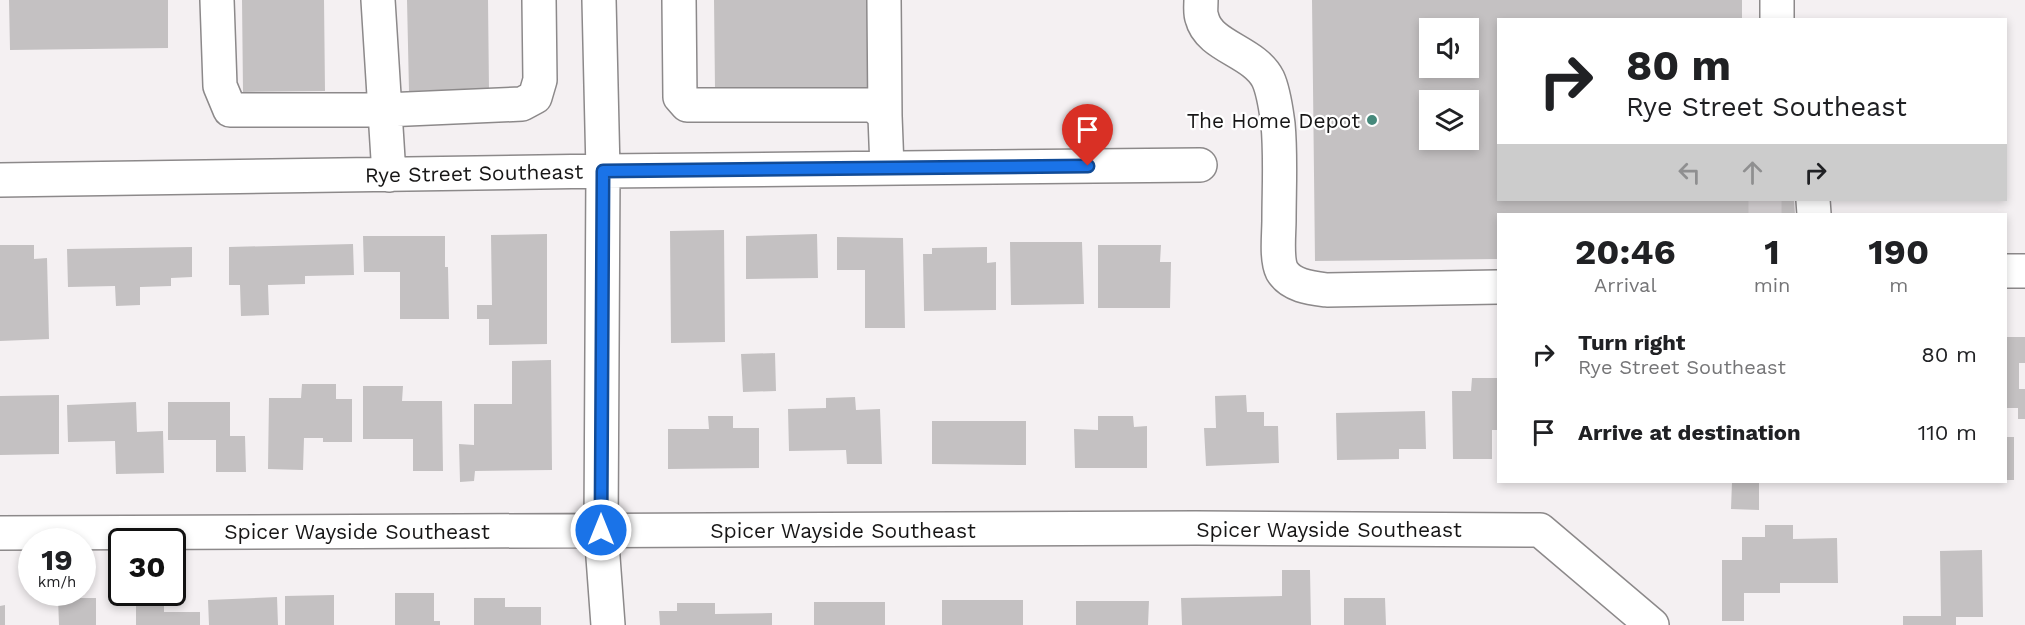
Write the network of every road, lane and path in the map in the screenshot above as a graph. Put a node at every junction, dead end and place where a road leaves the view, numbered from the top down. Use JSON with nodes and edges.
{"nodes":[{"id":1,"x":217,"y":0,"type":"edge"},
{"id":2,"x":378,"y":0,"type":"edge"},
{"id":3,"x":539,"y":0,"type":"edge"},
{"id":4,"x":599,"y":0,"type":"edge"},
{"id":5,"x":679,"y":0,"type":"edge"},
{"id":6,"x":884,"y":0,"type":"edge"},
{"id":7,"x":1201,"y":0,"type":"edge"},
{"id":8,"x":1777,"y":0,"type":"edge"},
{"id":9,"x":1777,"y":18,"type":"edge"},
{"id":10,"x":385,"y":110,"type":"junction"},
{"id":11,"x":885,"y":116,"type":"junction"},
{"id":12,"x":1200,"y":165,"type":"dead end"},
{"id":13,"x":887,"y":168,"type":"junction"},
{"id":14,"x":603,"y":171,"type":"junction"},
{"id":15,"x":389,"y":175,"type":"junction"},
{"id":16,"x":0,"y":180,"type":"edge"},
{"id":17,"x":2007,"y":271,"type":"edge"},
{"id":18,"x":2025,"y":271,"type":"edge"},
{"id":19,"x":1497,"y":287,"type":"edge"},
{"id":20,"x":601,"y":530,"type":"junction"},
{"id":21,"x":0,"y":533,"type":"edge"},
{"id":22,"x":608,"y":625,"type":"edge"},
{"id":23,"x":1652,"y":625,"type":"edge"}],
"edges":[{"from":1,"to":10,"type":"street"},
{"from":2,"to":10,"type":"street"},
{"from":3,"to":10,"type":"street"},
{"from":4,"to":14,"type":"street"},
{"from":5,"to":11,"type":"street"},
{"from":6,"to":11,"type":"street"},
{"from":7,"to":19,"type":"street"},
{"from":8,"to":9,"type":"street"},
{"from":10,"to":15,"type":"street"},
{"from":11,"to":13,"type":"street"},
{"from":12,"to":13,"type":"street","name":"Rye Street Southeast"},
{"from":13,"to":14,"type":"street","name":"Rye Street Southeast"},
{"from":14,"to":15,"type":"street","name":"Rye Street Southeast"},
{"from":14,"to":20,"type":"street"},
{"from":15,"to":16,"type":"street","name":"Rye Street Southeast"},
{"from":17,"to":18,"type":"street"},
{"from":20,"to":21,"type":"street","name":"Spicer Wayside Southeast"},
{"from":20,"to":22,"type":"street"},
{"from":20,"to":23,"type":"street","name":"Spicer Wayside Southeast"}]}
